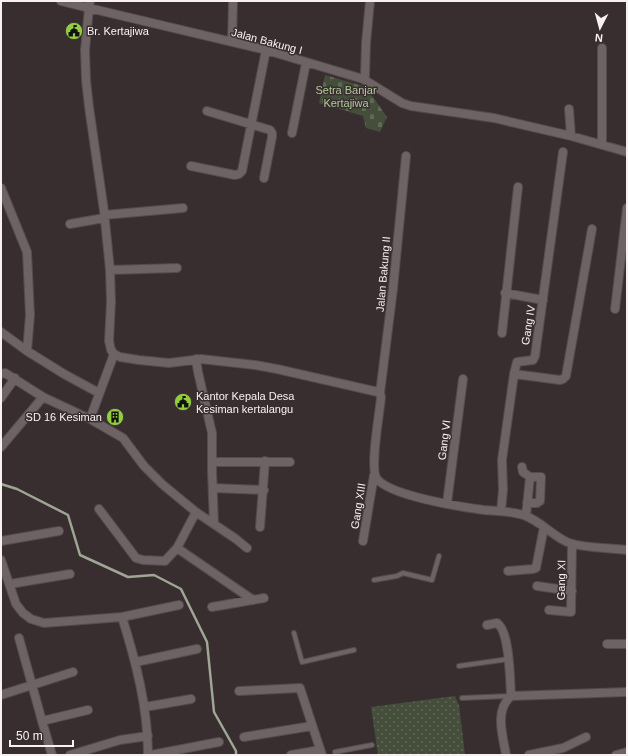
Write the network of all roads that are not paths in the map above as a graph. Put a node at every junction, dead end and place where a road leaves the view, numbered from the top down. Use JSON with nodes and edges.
{"nodes":[{"id":1,"x":61,"y":1,"type":"edge"},
{"id":2,"x":233,"y":1,"type":"edge"},
{"id":3,"x":370,"y":1,"type":"edge"},
{"id":4,"x":89,"y":5,"type":"edge"},
{"id":5,"x":232,"y":42,"type":"junction"},
{"id":6,"x":602,"y":48,"type":"dead end"},
{"id":7,"x":266,"y":50,"type":"junction"},
{"id":8,"x":306,"y":63,"type":"junction"},
{"id":9,"x":363,"y":79,"type":"junction"},
{"id":10,"x":569,"y":109,"type":"dead end"},
{"id":11,"x":206,"y":111,"type":"dead end"},
{"id":12,"x":252,"y":125,"type":"junction"},
{"id":13,"x":292,"y":132,"type":"dead end"},
{"id":14,"x":571,"y":136,"type":"junction"},
{"id":15,"x":602,"y":145,"type":"junction"},
{"id":16,"x":563,"y":152,"type":"dead end"},
{"id":17,"x":627,"y":152,"type":"edge"},
{"id":18,"x":406,"y":156,"type":"dead end"},
{"id":19,"x":191,"y":166,"type":"dead end"},
{"id":20,"x":264,"y":178,"type":"dead end"},
{"id":21,"x":518,"y":187,"type":"dead end"},
{"id":22,"x":1,"y":188,"type":"edge"},
{"id":23,"x":183,"y":208,"type":"dead end"},
{"id":24,"x":627,"y":208,"type":"edge"},
{"id":25,"x":104,"y":217,"type":"junction"},
{"id":26,"x":70,"y":224,"type":"dead end"},
{"id":27,"x":592,"y":229,"type":"dead end"},
{"id":28,"x":177,"y":268,"type":"dead end"},
{"id":29,"x":110,"y":270,"type":"junction"},
{"id":30,"x":505,"y":293,"type":"junction"},
{"id":31,"x":543,"y":300,"type":"junction"},
{"id":32,"x":615,"y":309,"type":"dead end"},
{"id":33,"x":1,"y":332,"type":"edge"},
{"id":34,"x":502,"y":333,"type":"dead end"},
{"id":35,"x":27,"y":351,"type":"junction"},
{"id":36,"x":114,"y":354,"type":"junction"},
{"id":37,"x":196,"y":359,"type":"junction"},
{"id":38,"x":2,"y":372,"type":"edge"},
{"id":39,"x":514,"y":374,"type":"junction"},
{"id":40,"x":15,"y":378,"type":"junction"},
{"id":41,"x":463,"y":379,"type":"dead end"},
{"id":42,"x":99,"y":393,"type":"junction"},
{"id":43,"x":380,"y":393,"type":"junction"},
{"id":44,"x":43,"y":397,"type":"junction"},
{"id":45,"x":1,"y":398,"type":"edge"},
{"id":46,"x":90,"y":419,"type":"junction"},
{"id":47,"x":1,"y":447,"type":"edge"},
{"id":48,"x":265,"y":461,"type":"junction"},
{"id":49,"x":212,"y":462,"type":"junction"},
{"id":50,"x":290,"y":462,"type":"dead end"},
{"id":51,"x":522,"y":466,"type":"dead end"},
{"id":52,"x":374,"y":474,"type":"junction"},
{"id":53,"x":530,"y":477,"type":"junction"},
{"id":54,"x":213,"y":488,"type":"junction"},
{"id":55,"x":264,"y":490,"type":"junction"},
{"id":56,"x":447,"y":503,"type":"junction"},
{"id":57,"x":527,"y":503,"type":"junction"},
{"id":58,"x":99,"y":509,"type":"dead end"},
{"id":59,"x":501,"y":511,"type":"junction"},
{"id":60,"x":196,"y":512,"type":"junction"},
{"id":61,"x":526,"y":516,"type":"junction"},
{"id":62,"x":214,"y":524,"type":"junction"},
{"id":63,"x":260,"y":527,"type":"dead end"},
{"id":64,"x":544,"y":527,"type":"junction"},
{"id":65,"x":59,"y":531,"type":"dead end"},
{"id":66,"x":1,"y":541,"type":"edge"},
{"id":67,"x":363,"y":541,"type":"dead end"},
{"id":68,"x":572,"y":544,"type":"junction"},
{"id":69,"x":177,"y":548,"type":"junction"},
{"id":70,"x":247,"y":548,"type":"dead end"},
{"id":71,"x":627,"y":550,"type":"edge"},
{"id":72,"x":439,"y":556,"type":"dead end"},
{"id":73,"x":1,"y":562,"type":"edge"},
{"id":74,"x":508,"y":571,"type":"dead end"},
{"id":75,"x":70,"y":574,"type":"dead end"},
{"id":76,"x":374,"y":580,"type":"dead end"},
{"id":77,"x":10,"y":584,"type":"junction"},
{"id":78,"x":537,"y":586,"type":"dead end"},
{"id":79,"x":572,"y":591,"type":"junction"},
{"id":80,"x":264,"y":598,"type":"dead end"},
{"id":81,"x":253,"y":600,"type":"junction"},
{"id":82,"x":180,"y":605,"type":"dead end"},
{"id":83,"x":212,"y":608,"type":"dead end"},
{"id":84,"x":549,"y":610,"type":"dead end"},
{"id":85,"x":122,"y":617,"type":"junction"},
{"id":86,"x":487,"y":625,"type":"dead end"},
{"id":87,"x":294,"y":633,"type":"dead end"},
{"id":88,"x":19,"y":638,"type":"dead end"},
{"id":89,"x":607,"y":644,"type":"dead end"},
{"id":90,"x":627,"y":644,"type":"edge"},
{"id":91,"x":197,"y":648,"type":"dead end"},
{"id":92,"x":354,"y":650,"type":"dead end"},
{"id":93,"x":509,"y":658,"type":"junction"},
{"id":94,"x":136,"y":662,"type":"junction"},
{"id":95,"x":459,"y":666,"type":"dead end"},
{"id":96,"x":74,"y":672,"type":"dead end"},
{"id":97,"x":33,"y":685,"type":"junction"},
{"id":98,"x":238,"y":691,"type":"dead end"},
{"id":99,"x":627,"y":692,"type":"edge"},
{"id":100,"x":1,"y":695,"type":"edge"},
{"id":101,"x":511,"y":696,"type":"junction"},
{"id":102,"x":462,"y":698,"type":"dead end"},
{"id":103,"x":191,"y":699,"type":"dead end"},
{"id":104,"x":145,"y":707,"type":"junction"},
{"id":105,"x":88,"y":710,"type":"dead end"},
{"id":106,"x":42,"y":721,"type":"junction"},
{"id":107,"x":312,"y":726,"type":"junction"},
{"id":108,"x":148,"y":736,"type":"junction"},
{"id":109,"x":244,"y":737,"type":"dead end"},
{"id":110,"x":586,"y":737,"type":"dead end"},
{"id":111,"x":219,"y":742,"type":"dead end"},
{"id":112,"x":372,"y":745,"type":"dead end"},
{"id":113,"x":321,"y":752,"type":"edge"},
{"id":114,"x":335,"y":752,"type":"dead end"},
{"id":115,"x":627,"y":752,"type":"edge"},
{"id":116,"x":52,"y":755,"type":"edge"},
{"id":117,"x":70,"y":755,"type":"edge"},
{"id":118,"x":149,"y":755,"type":"edge"},
{"id":119,"x":291,"y":755,"type":"edge"},
{"id":120,"x":506,"y":755,"type":"edge"},
{"id":121,"x":529,"y":755,"type":"edge"},
{"id":122,"x":616,"y":755,"type":"edge"}],
"edges":[{"from":1,"to":4,"type":"street","name":"Jalan Bakung I"},
{"from":2,"to":5,"type":"street"},
{"from":3,"to":9,"type":"street"},
{"from":4,"to":5,"type":"street","name":"Jalan Bakung I"},
{"from":4,"to":25,"type":"street"},
{"from":5,"to":7,"type":"street","name":"Jalan Bakung I"},
{"from":6,"to":15,"type":"street"},
{"from":7,"to":8,"type":"street","name":"Jalan Bakung I"},
{"from":7,"to":12,"type":"street"},
{"from":8,"to":9,"type":"street","name":"Jalan Bakung I"},
{"from":8,"to":13,"type":"street"},
{"from":9,"to":14,"type":"street","name":"Jalan Bakung I"},
{"from":10,"to":14,"type":"street"},
{"from":11,"to":12,"type":"street"},
{"from":12,"to":19,"type":"street"},
{"from":12,"to":20,"type":"street"},
{"from":14,"to":15,"type":"street","name":"Jalan Bakung I"},
{"from":15,"to":17,"type":"street","name":"Jalan Bakung I"},
{"from":16,"to":31,"type":"street","name":"Gang IV"},
{"from":18,"to":43,"type":"street","name":"Jalan Bakung II"},
{"from":21,"to":30,"type":"street"},
{"from":22,"to":35,"type":"street"},
{"from":23,"to":25,"type":"street"},
{"from":24,"to":32,"type":"street"},
{"from":25,"to":26,"type":"street"},
{"from":25,"to":29,"type":"street"},
{"from":27,"to":39,"type":"street"},
{"from":28,"to":29,"type":"street"},
{"from":29,"to":36,"type":"street"},
{"from":30,"to":31,"type":"street"},
{"from":30,"to":34,"type":"street"},
{"from":31,"to":39,"type":"street","name":"Gang IV"},
{"from":33,"to":35,"type":"street"},
{"from":35,"to":42,"type":"street"},
{"from":36,"to":37,"type":"street"},
{"from":36,"to":42,"type":"street"},
{"from":37,"to":43,"type":"street"},
{"from":37,"to":49,"type":"street"},
{"from":38,"to":40,"type":"street"},
{"from":39,"to":59,"type":"street"},
{"from":40,"to":44,"type":"street"},
{"from":40,"to":45,"type":"street"},
{"from":41,"to":56,"type":"street","name":"Gang VI"},
{"from":42,"to":46,"type":"street"},
{"from":43,"to":52,"type":"street","name":"Jalan Bakung II"},
{"from":44,"to":46,"type":"street"},
{"from":44,"to":47,"type":"street"},
{"from":46,"to":60,"type":"street"},
{"from":48,"to":49,"type":"street"},
{"from":48,"to":50,"type":"street"},
{"from":48,"to":55,"type":"street"},
{"from":49,"to":54,"type":"street"},
{"from":51,"to":53,"type":"street"},
{"from":52,"to":56,"type":"street"},
{"from":52,"to":67,"type":"street","name":"Gang XIII"},
{"from":53,"to":57,"type":"street"},
{"from":53,"to":57,"type":"street"},
{"from":54,"to":55,"type":"street"},
{"from":54,"to":62,"type":"street"},
{"from":55,"to":63,"type":"street"},
{"from":56,"to":59,"type":"street"},
{"from":57,"to":61,"type":"street"},
{"from":58,"to":69,"type":"street"},
{"from":59,"to":61,"type":"street"},
{"from":60,"to":62,"type":"street"},
{"from":60,"to":69,"type":"street"},
{"from":61,"to":64,"type":"street"},
{"from":62,"to":70,"type":"street"},
{"from":64,"to":68,"type":"street"},
{"from":64,"to":74,"type":"street"},
{"from":65,"to":66,"type":"street"},
{"from":68,"to":71,"type":"street"},
{"from":68,"to":79,"type":"street","name":"Gang XI"},
{"from":69,"to":81,"type":"street"},
{"from":72,"to":76,"type":"lane"},
{"from":73,"to":77,"type":"street"},
{"from":75,"to":77,"type":"street"},
{"from":77,"to":85,"type":"street"},
{"from":78,"to":79,"type":"street"},
{"from":79,"to":84,"type":"street","name":"Gang XI"},
{"from":80,"to":81,"type":"street"},
{"from":81,"to":83,"type":"street"},
{"from":82,"to":85,"type":"street"},
{"from":85,"to":94,"type":"street"},
{"from":86,"to":93,"type":"street"},
{"from":87,"to":92,"type":"lane"},
{"from":88,"to":97,"type":"street"},
{"from":89,"to":90,"type":"street"},
{"from":91,"to":94,"type":"street"},
{"from":93,"to":95,"type":"lane"},
{"from":93,"to":101,"type":"street"},
{"from":94,"to":104,"type":"street"},
{"from":96,"to":97,"type":"street"},
{"from":97,"to":100,"type":"street"},
{"from":97,"to":106,"type":"street"},
{"from":98,"to":107,"type":"street"},
{"from":99,"to":101,"type":"street"},
{"from":101,"to":102,"type":"lane"},
{"from":101,"to":120,"type":"street"},
{"from":103,"to":104,"type":"street"},
{"from":104,"to":108,"type":"street"},
{"from":105,"to":106,"type":"street"},
{"from":106,"to":116,"type":"street"},
{"from":107,"to":109,"type":"street"},
{"from":107,"to":113,"type":"street"},
{"from":108,"to":117,"type":"street"},
{"from":108,"to":118,"type":"street"},
{"from":110,"to":121,"type":"street"},
{"from":111,"to":118,"type":"street"},
{"from":112,"to":114,"type":"lane"},
{"from":113,"to":119,"type":"street"},
{"from":115,"to":122,"type":"street"}]}
